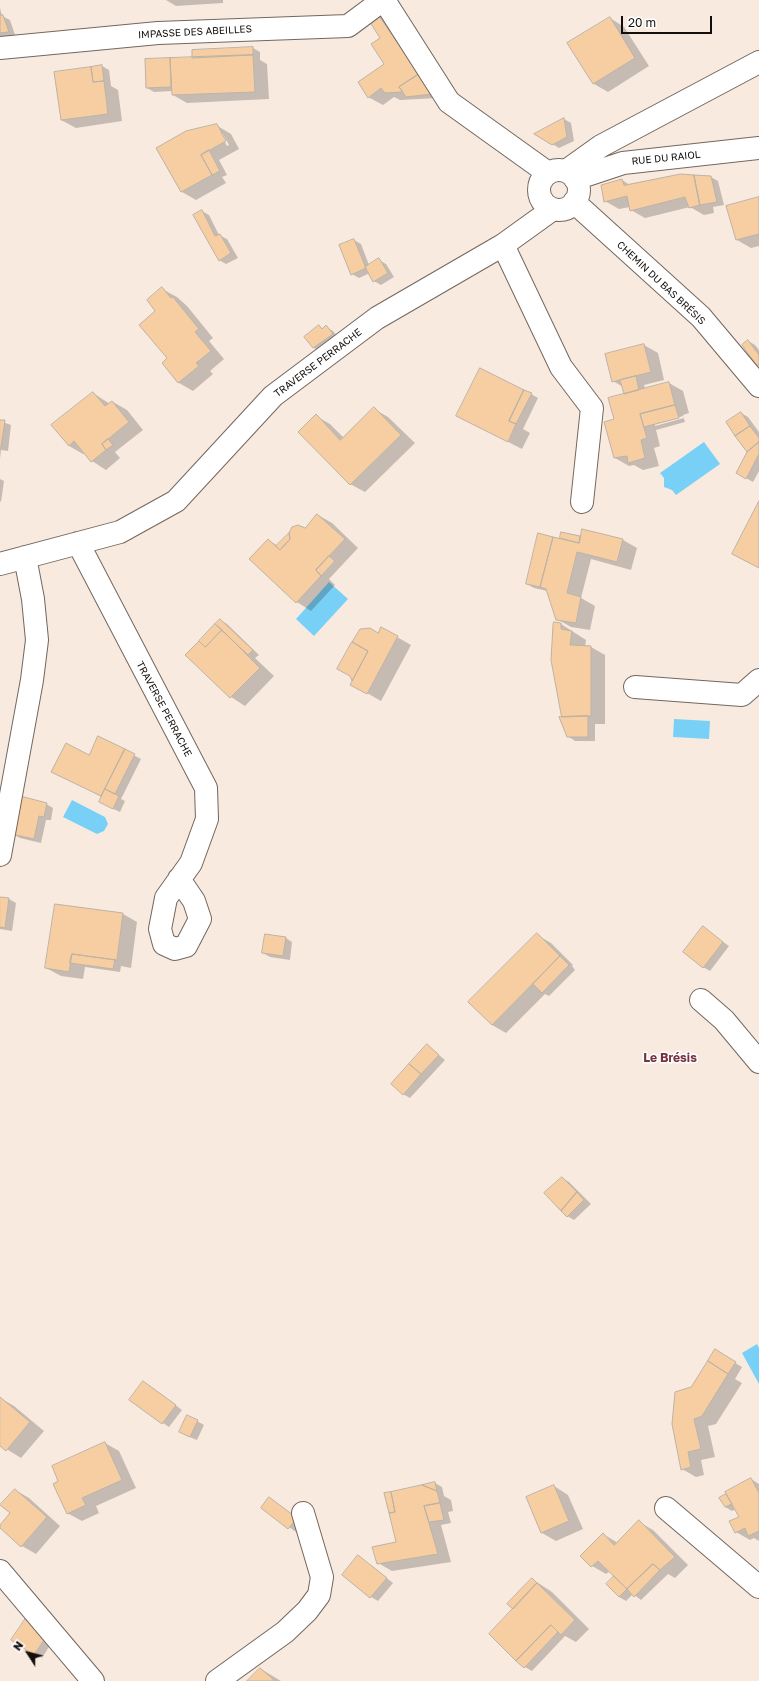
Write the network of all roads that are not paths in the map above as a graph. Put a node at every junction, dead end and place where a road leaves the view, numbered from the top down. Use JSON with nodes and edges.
{"nodes":[{"id":1,"x":383,"y":0,"type":"edge"},
{"id":2,"x":0,"y":48,"type":"edge"},
{"id":3,"x":759,"y":62,"type":"edge"},
{"id":4,"x":759,"y":148,"type":"edge"},
{"id":5,"x":563,"y":174,"type":"junction"},
{"id":6,"x":574,"y":202,"type":"junction"},
{"id":7,"x":553,"y":209,"type":"junction"},
{"id":8,"x":503,"y":245,"type":"junction"},
{"id":9,"x":759,"y":386,"type":"edge"},
{"id":10,"x":582,"y":502,"type":"dead end"},
{"id":11,"x":78,"y":543,"type":"junction"},
{"id":12,"x":25,"y":557,"type":"junction"},
{"id":13,"x":0,"y":564,"type":"edge"},
{"id":14,"x":759,"y":680,"type":"edge"},
{"id":15,"x":635,"y":687,"type":"dead end"},
{"id":16,"x":0,"y":855,"type":"edge"},
{"id":17,"x":179,"y":879,"type":"dead end"},
{"id":18,"x":701,"y":1000,"type":"dead end"},
{"id":19,"x":759,"y":1062,"type":"edge"},
{"id":20,"x":666,"y":1508,"type":"dead end"},
{"id":21,"x":303,"y":1513,"type":"dead end"},
{"id":22,"x":0,"y":1571,"type":"edge"},
{"id":23,"x":759,"y":1587,"type":"edge"},
{"id":24,"x":93,"y":1681,"type":"edge"},
{"id":25,"x":217,"y":1681,"type":"edge"}],
"edges":[{"from":1,"to":2,"type":"street","name":"IMPASSE DES ABEILLES"},
{"from":1,"to":5,"type":"street"},
{"from":3,"to":5,"type":"street"},
{"from":4,"to":5,"type":"street","name":"RUE DU RAIOL"},
{"from":5,"to":6,"type":"street"},
{"from":5,"to":7,"type":"street"},
{"from":6,"to":7,"type":"street"},
{"from":6,"to":9,"type":"street","name":"CHEMIN DU BAS BRÉSIS"},
{"from":7,"to":8,"type":"street","name":"TRAVERSE PERRACHE"},
{"from":8,"to":10,"type":"street"},
{"from":8,"to":11,"type":"street","name":"TRAVERSE PERRACHE"},
{"from":11,"to":12,"type":"street","name":"TRAVERSE PERRACHE"},
{"from":11,"to":17,"type":"street","name":"TRAVERSE PERRACHE"},
{"from":12,"to":13,"type":"street","name":"TRAVERSE PERRACHE"},
{"from":12,"to":16,"type":"street"},
{"from":14,"to":15,"type":"street"},
{"from":18,"to":19,"type":"street"},
{"from":20,"to":23,"type":"street"},
{"from":21,"to":25,"type":"street"},
{"from":22,"to":24,"type":"street"}]}
